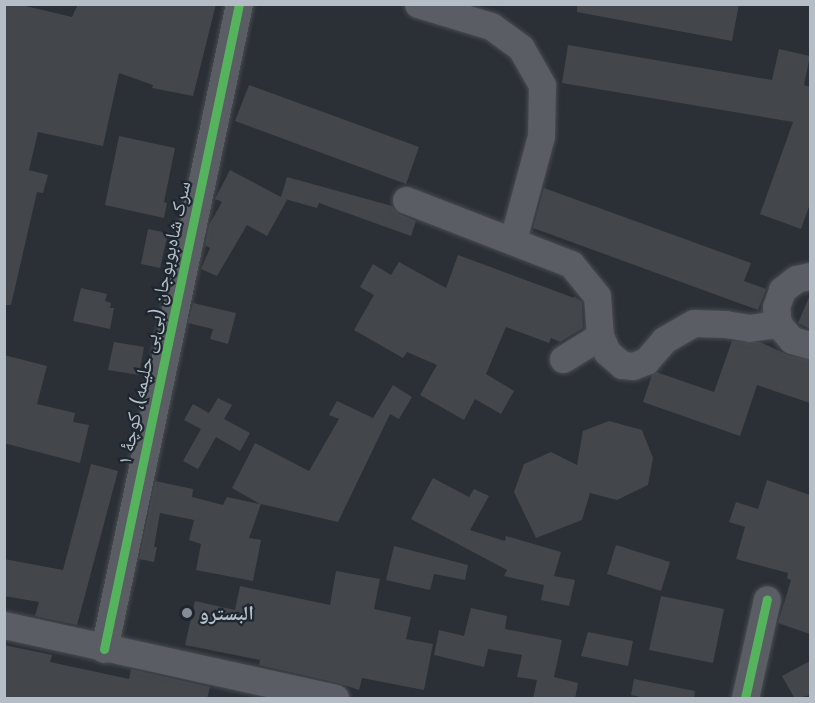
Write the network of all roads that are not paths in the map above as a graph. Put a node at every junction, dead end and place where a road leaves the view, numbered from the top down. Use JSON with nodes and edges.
{"nodes":[{"id":1,"x":239,"y":4,"type":"edge"},
{"id":2,"x":418,"y":4,"type":"edge"},
{"id":3,"x":406,"y":200,"type":"dead end"},
{"id":4,"x":513,"y":240,"type":"junction"},
{"id":5,"x":810,"y":276,"type":"edge"},
{"id":6,"x":778,"y":324,"type":"junction"},
{"id":7,"x":600,"y":336,"type":"junction"},
{"id":8,"x":810,"y":345,"type":"edge"},
{"id":9,"x":563,"y":359,"type":"dead end"},
{"id":10,"x":767,"y":599,"type":"dead end"},
{"id":11,"x":4,"y":625,"type":"edge"},
{"id":12,"x":104,"y":649,"type":"junction"},
{"id":13,"x":335,"y":699,"type":"edge"},
{"id":14,"x":745,"y":699,"type":"edge"}],
"edges":[{"from":1,"to":12,"type":"street","name":"سرک شاه‌بوبوجان (بی‌بی حلیمه)، کوچۀ ۱"},
{"from":2,"to":4,"type":"street"},
{"from":3,"to":4,"type":"street"},
{"from":4,"to":7,"type":"street"},
{"from":5,"to":6,"type":"street"},
{"from":6,"to":7,"type":"street"},
{"from":6,"to":8,"type":"street"},
{"from":7,"to":9,"type":"street"},
{"from":10,"to":14,"type":"street"},
{"from":11,"to":12,"type":"street"},
{"from":12,"to":13,"type":"street"}]}
